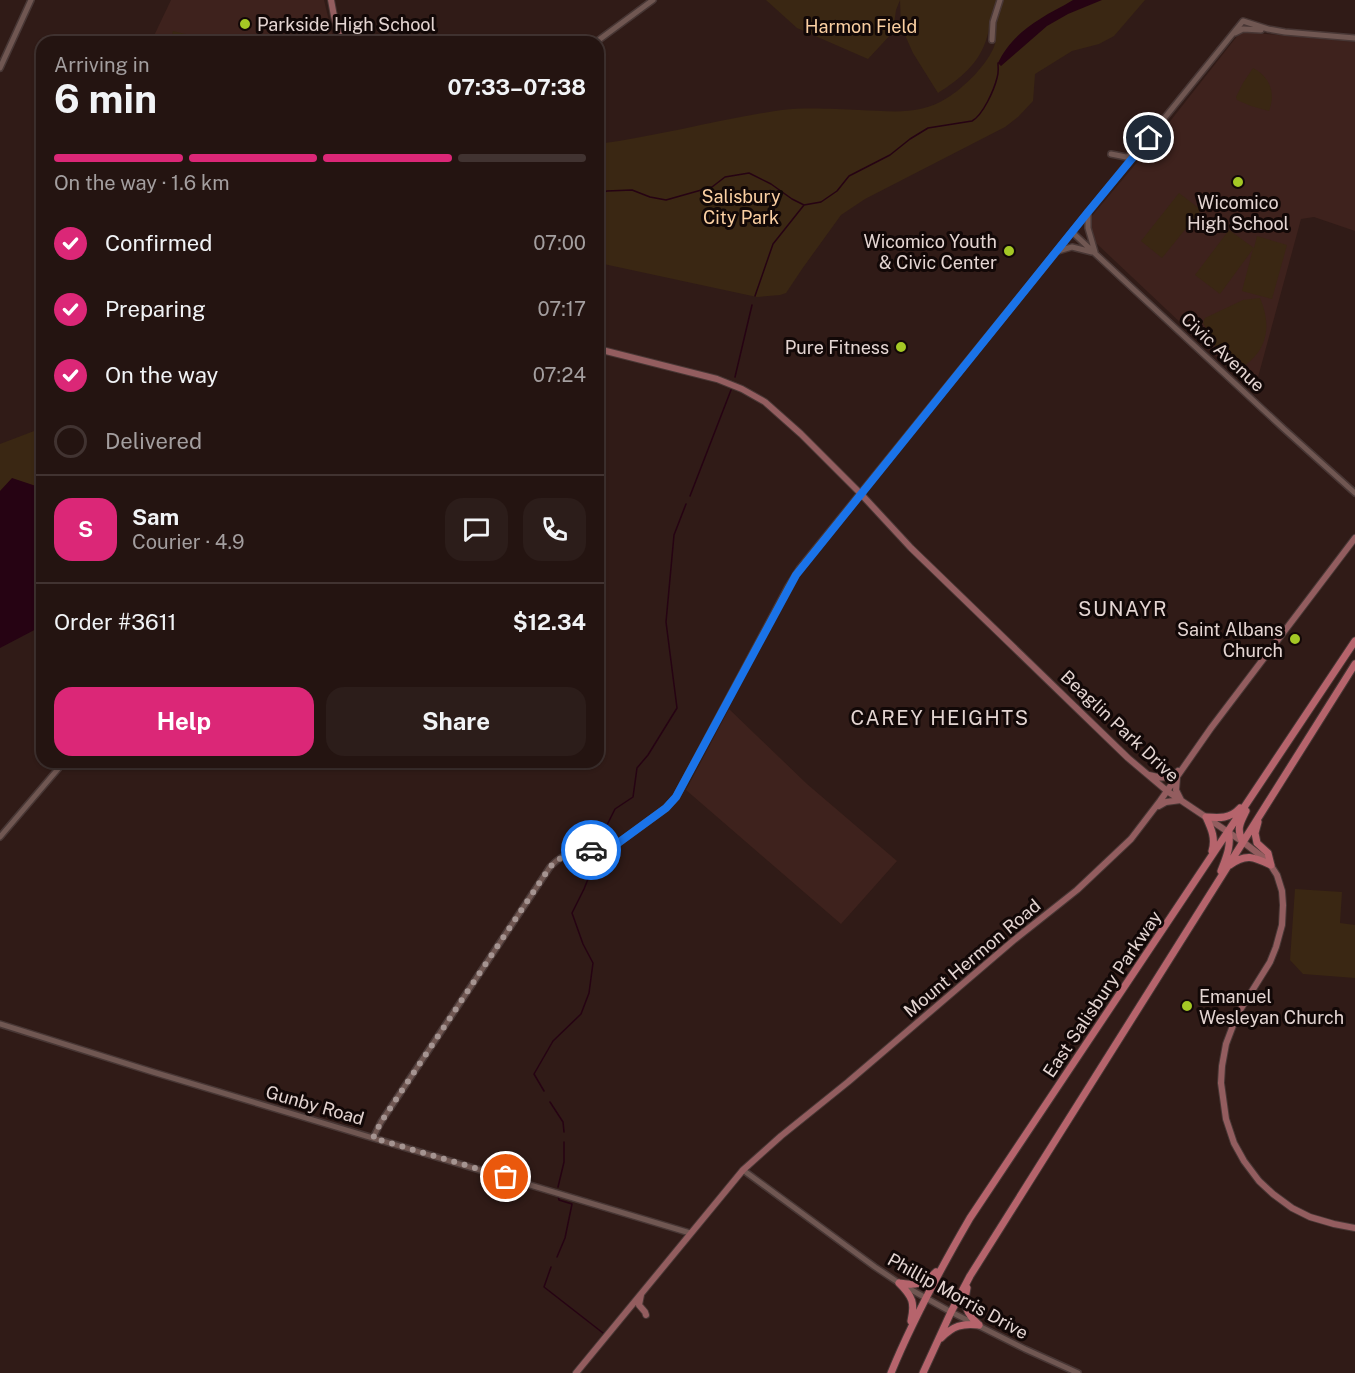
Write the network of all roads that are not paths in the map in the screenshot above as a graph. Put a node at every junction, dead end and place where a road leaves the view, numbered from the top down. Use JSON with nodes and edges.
{"nodes":[{"id":1,"x":31,"y":0,"type":"edge"},
{"id":2,"x":331,"y":0,"type":"edge"},
{"id":3,"x":653,"y":0,"type":"edge"},
{"id":4,"x":1000,"y":0,"type":"edge"},
{"id":5,"x":1268,"y":29,"type":"junction"},
{"id":6,"x":1232,"y":34,"type":"junction"},
{"id":7,"x":339,"y":36,"type":"edge"},
{"id":8,"x":604,"y":36,"type":"edge"},
{"id":9,"x":1355,"y":38,"type":"edge"},
{"id":10,"x":992,"y":40,"type":"dead end"},
{"id":11,"x":0,"y":69,"type":"edge"},
{"id":12,"x":1137,"y":153,"type":"junction"},
{"id":13,"x":1111,"y":154,"type":"dead end"},
{"id":14,"x":1088,"y":212,"type":"junction"},
{"id":15,"x":1072,"y":232,"type":"junction"},
{"id":16,"x":1056,"y":251,"type":"junction"},
{"id":17,"x":1096,"y":253,"type":"junction"},
{"id":18,"x":604,"y":350,"type":"edge"},
{"id":19,"x":1355,"y":493,"type":"edge"},
{"id":20,"x":861,"y":494,"type":"junction"},
{"id":21,"x":1355,"y":538,"type":"edge"},
{"id":22,"x":1355,"y":641,"type":"edge"},
{"id":23,"x":1355,"y":664,"type":"edge"},
{"id":24,"x":1190,"y":757,"type":"junction"},
{"id":25,"x":59,"y":768,"type":"edge"},
{"id":26,"x":1146,"y":774,"type":"junction"},
{"id":27,"x":1178,"y":775,"type":"junction"},
{"id":28,"x":1263,"y":780,"type":"junction"},
{"id":29,"x":1167,"y":791,"type":"junction"},
{"id":30,"x":1181,"y":800,"type":"junction"},
{"id":31,"x":1151,"y":814,"type":"junction"},
{"id":32,"x":1260,"y":814,"type":"junction"},
{"id":33,"x":1206,"y":817,"type":"junction"},
{"id":34,"x":1228,"y":831,"type":"junction"},
{"id":35,"x":0,"y":837,"type":"edge"},
{"id":36,"x":1243,"y":842,"type":"junction"},
{"id":37,"x":1271,"y":865,"type":"junction"},
{"id":38,"x":1226,"y":868,"type":"junction"},
{"id":39,"x":1198,"y":876,"type":"junction"},
{"id":40,"x":1216,"y":885,"type":"junction"},
{"id":41,"x":0,"y":1024,"type":"edge"},
{"id":42,"x":373,"y":1138,"type":"junction"},
{"id":43,"x":743,"y":1170,"type":"junction"},
{"id":44,"x":1355,"y":1228,"type":"edge"},
{"id":45,"x":690,"y":1233,"type":"junction"},
{"id":46,"x":944,"y":1263,"type":"junction"},
{"id":47,"x":970,"y":1276,"type":"junction"},
{"id":48,"x":900,"y":1283,"type":"junction"},
{"id":49,"x":642,"y":1292,"type":"junction"},
{"id":50,"x":925,"y":1298,"type":"junction"},
{"id":51,"x":951,"y":1312,"type":"junction"},
{"id":52,"x":622,"y":1318,"type":"junction"},
{"id":53,"x":979,"y":1325,"type":"junction"},
{"id":54,"x":909,"y":1330,"type":"junction"},
{"id":55,"x":937,"y":1341,"type":"junction"},
{"id":56,"x":576,"y":1373,"type":"edge"},
{"id":57,"x":891,"y":1373,"type":"edge"},
{"id":58,"x":923,"y":1373,"type":"edge"},
{"id":59,"x":1078,"y":1373,"type":"edge"}],
"edges":[{"from":1,"to":11,"type":"street"},
{"from":2,"to":7,"type":"main road"},
{"from":3,"to":8,"type":"street"},
{"from":4,"to":10,"type":"street"},
{"from":5,"to":6,"type":"street"},
{"from":5,"to":6,"type":"street"},
{"from":5,"to":9,"type":"street"},
{"from":6,"to":12,"type":"street"},
{"from":12,"to":13,"type":"street"},
{"from":12,"to":14,"type":"street"},
{"from":14,"to":15,"type":"street"},
{"from":14,"to":17,"type":"street"},
{"from":15,"to":16,"type":"street"},
{"from":15,"to":17,"type":"street","name":"Civic Avenue"},
{"from":16,"to":17,"type":"street"},
{"from":16,"to":20,"type":"street"},
{"from":17,"to":19,"type":"street","name":"Civic Avenue"},
{"from":18,"to":20,"type":"main road","name":"Beaglin Park Drive"},
{"from":20,"to":26,"type":"main road","name":"Beaglin Park Drive"},
{"from":20,"to":42,"type":"street"},
{"from":21,"to":24,"type":"main road","name":"Mount Hermon Road"},
{"from":22,"to":28,"type":"main road","name":"East Salisbury Parkway"},
{"from":23,"to":32,"type":"main road","name":"East Salisbury Parkway"},
{"from":24,"to":26,"type":"main road"},
{"from":24,"to":27,"type":"main road","name":"Mount Hermon Road"},
{"from":25,"to":35,"type":"street"},
{"from":26,"to":29,"type":"main road","name":"Beaglin Park Drive"},
{"from":27,"to":29,"type":"main road","name":"Mount Hermon Road"},
{"from":27,"to":30,"type":"main road"},
{"from":28,"to":33,"type":"main road"},
{"from":28,"to":34,"type":"main road","name":"East Salisbury Parkway"},
{"from":28,"to":36,"type":"main road"},
{"from":29,"to":30,"type":"main road","name":"Beaglin Park Drive"},
{"from":29,"to":31,"type":"main road","name":"Mount Hermon Road"},
{"from":30,"to":31,"type":"main road"},
{"from":30,"to":33,"type":"main road","name":"Beaglin Park Drive"},
{"from":31,"to":43,"type":"main road","name":"Mount Hermon Road"},
{"from":32,"to":36,"type":"main road","name":"East Salisbury Parkway"},
{"from":32,"to":37,"type":"main road"},
{"from":33,"to":34,"type":"main road","name":"Beaglin Park Drive"},
{"from":33,"to":39,"type":"main road"},
{"from":34,"to":36,"type":"main road","name":"Beaglin Park Drive"},
{"from":34,"to":39,"type":"main road","name":"East Salisbury Parkway"},
{"from":34,"to":40,"type":"main road"},
{"from":36,"to":37,"type":"main road","name":"Beaglin Park Drive"},
{"from":36,"to":38,"type":"main road","name":"East Salisbury Parkway"},
{"from":37,"to":38,"type":"main road"},
{"from":37,"to":44,"type":"main road","name":"Beaglin Park Drive"},
{"from":38,"to":40,"type":"main road","name":"East Salisbury Parkway"},
{"from":39,"to":46,"type":"main road","name":"East Salisbury Parkway"},
{"from":40,"to":47,"type":"main road","name":"East Salisbury Parkway"},
{"from":41,"to":42,"type":"street","name":"Gunby Road"},
{"from":42,"to":45,"type":"street","name":"Gunby Road"},
{"from":43,"to":45,"type":"main road","name":"Mount Hermon Road"},
{"from":43,"to":48,"type":"street","name":"Phillip Morris Drive"},
{"from":45,"to":49,"type":"main road","name":"Mount Hermon Road"},
{"from":46,"to":48,"type":"main road"},
{"from":46,"to":50,"type":"main road","name":"East Salisbury Parkway"},
{"from":47,"to":51,"type":"main road","name":"East Salisbury Parkway"},
{"from":47,"to":53,"type":"main road"},
{"from":48,"to":50,"type":"street","name":"Phillip Morris Drive"},
{"from":48,"to":54,"type":"main road"},
{"from":49,"to":52,"type":"main road","name":"Mount Hermon Road"},
{"from":49,"to":52,"type":"main road"},
{"from":50,"to":51,"type":"street","name":"Phillip Morris Drive"},
{"from":50,"to":54,"type":"main road","name":"East Salisbury Parkway"},
{"from":51,"to":53,"type":"street","name":"Phillip Morris Drive"},
{"from":51,"to":55,"type":"main road","name":"East Salisbury Parkway"},
{"from":52,"to":56,"type":"main road","name":"Mount Hermon Road"},
{"from":53,"to":55,"type":"main road"},
{"from":53,"to":59,"type":"street","name":"Phillip Morris Drive"},
{"from":54,"to":57,"type":"main road","name":"East Salisbury Parkway"},
{"from":55,"to":58,"type":"main road","name":"East Salisbury Parkway"}]}
